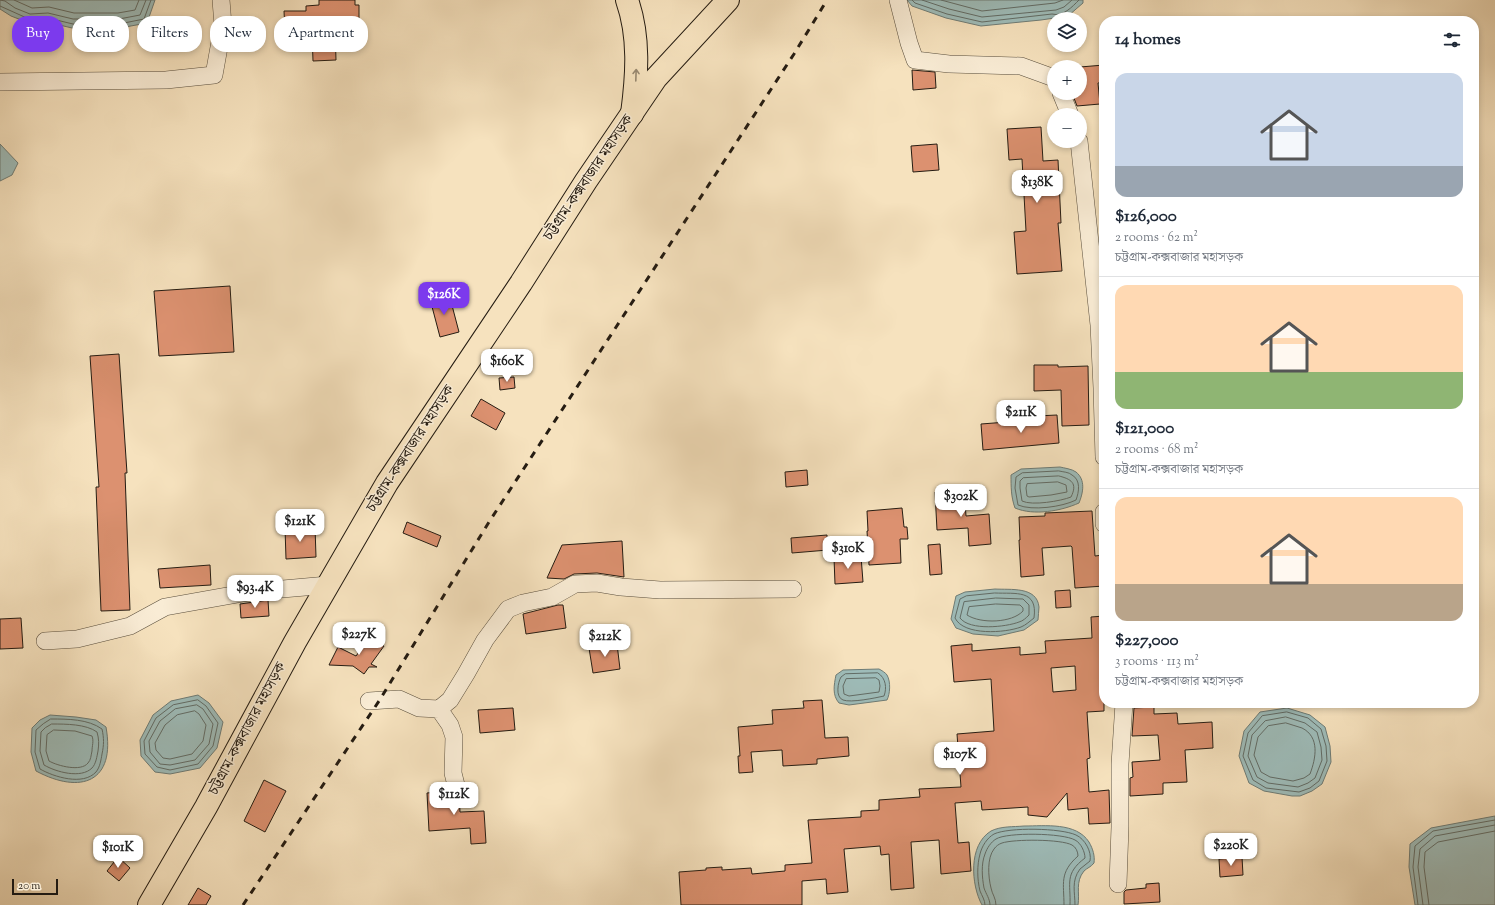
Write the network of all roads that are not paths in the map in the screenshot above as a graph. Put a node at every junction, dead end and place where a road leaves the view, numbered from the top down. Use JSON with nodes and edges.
{"nodes":[{"id":1,"x":221,"y":0,"type":"edge"},
{"id":2,"x":627,"y":0,"type":"edge"},
{"id":3,"x":728,"y":0,"type":"edge"},
{"id":4,"x":898,"y":0,"type":"edge"},
{"id":5,"x":1047,"y":75,"type":"edge"},
{"id":6,"x":0,"y":82,"type":"edge"},
{"id":7,"x":632,"y":114,"type":"junction"},
{"id":8,"x":1080,"y":148,"type":"edge"},
{"id":9,"x":1099,"y":325,"type":"edge"},
{"id":10,"x":328,"y":585,"type":"junction"},
{"id":11,"x":793,"y":590,"type":"dead end"},
{"id":12,"x":44,"y":641,"type":"dead end"},
{"id":13,"x":369,"y":701,"type":"dead end"},
{"id":14,"x":1124,"y":708,"type":"edge"},
{"id":15,"x":439,"y":709,"type":"junction"},
{"id":16,"x":456,"y":785,"type":"dead end"},
{"id":17,"x":1118,"y":884,"type":"dead end"},
{"id":18,"x":149,"y":905,"type":"edge"}],
"edges":[{"from":1,"to":6,"type":"street"},
{"from":7,"to":2,"type":"main road","one_way":true},
{"from":3,"to":7,"type":"main road","name":"চট্টগ্রাম-কক্সবাজার মহাসড়ক"},
{"from":4,"to":5,"type":"street"},
{"from":7,"to":10,"type":"main road","name":"চট্টগ্রাম-কক্সবাজার মহাসড়ক"},
{"from":8,"to":9,"type":"street"},
{"from":10,"to":12,"type":"street"},
{"from":10,"to":18,"type":"main road","name":"চট্টগ্রাম-কক্সবাজার মহাসড়ক"},
{"from":11,"to":15,"type":"street"},
{"from":13,"to":15,"type":"street"},
{"from":14,"to":17,"type":"street"},
{"from":15,"to":16,"type":"street"}]}
